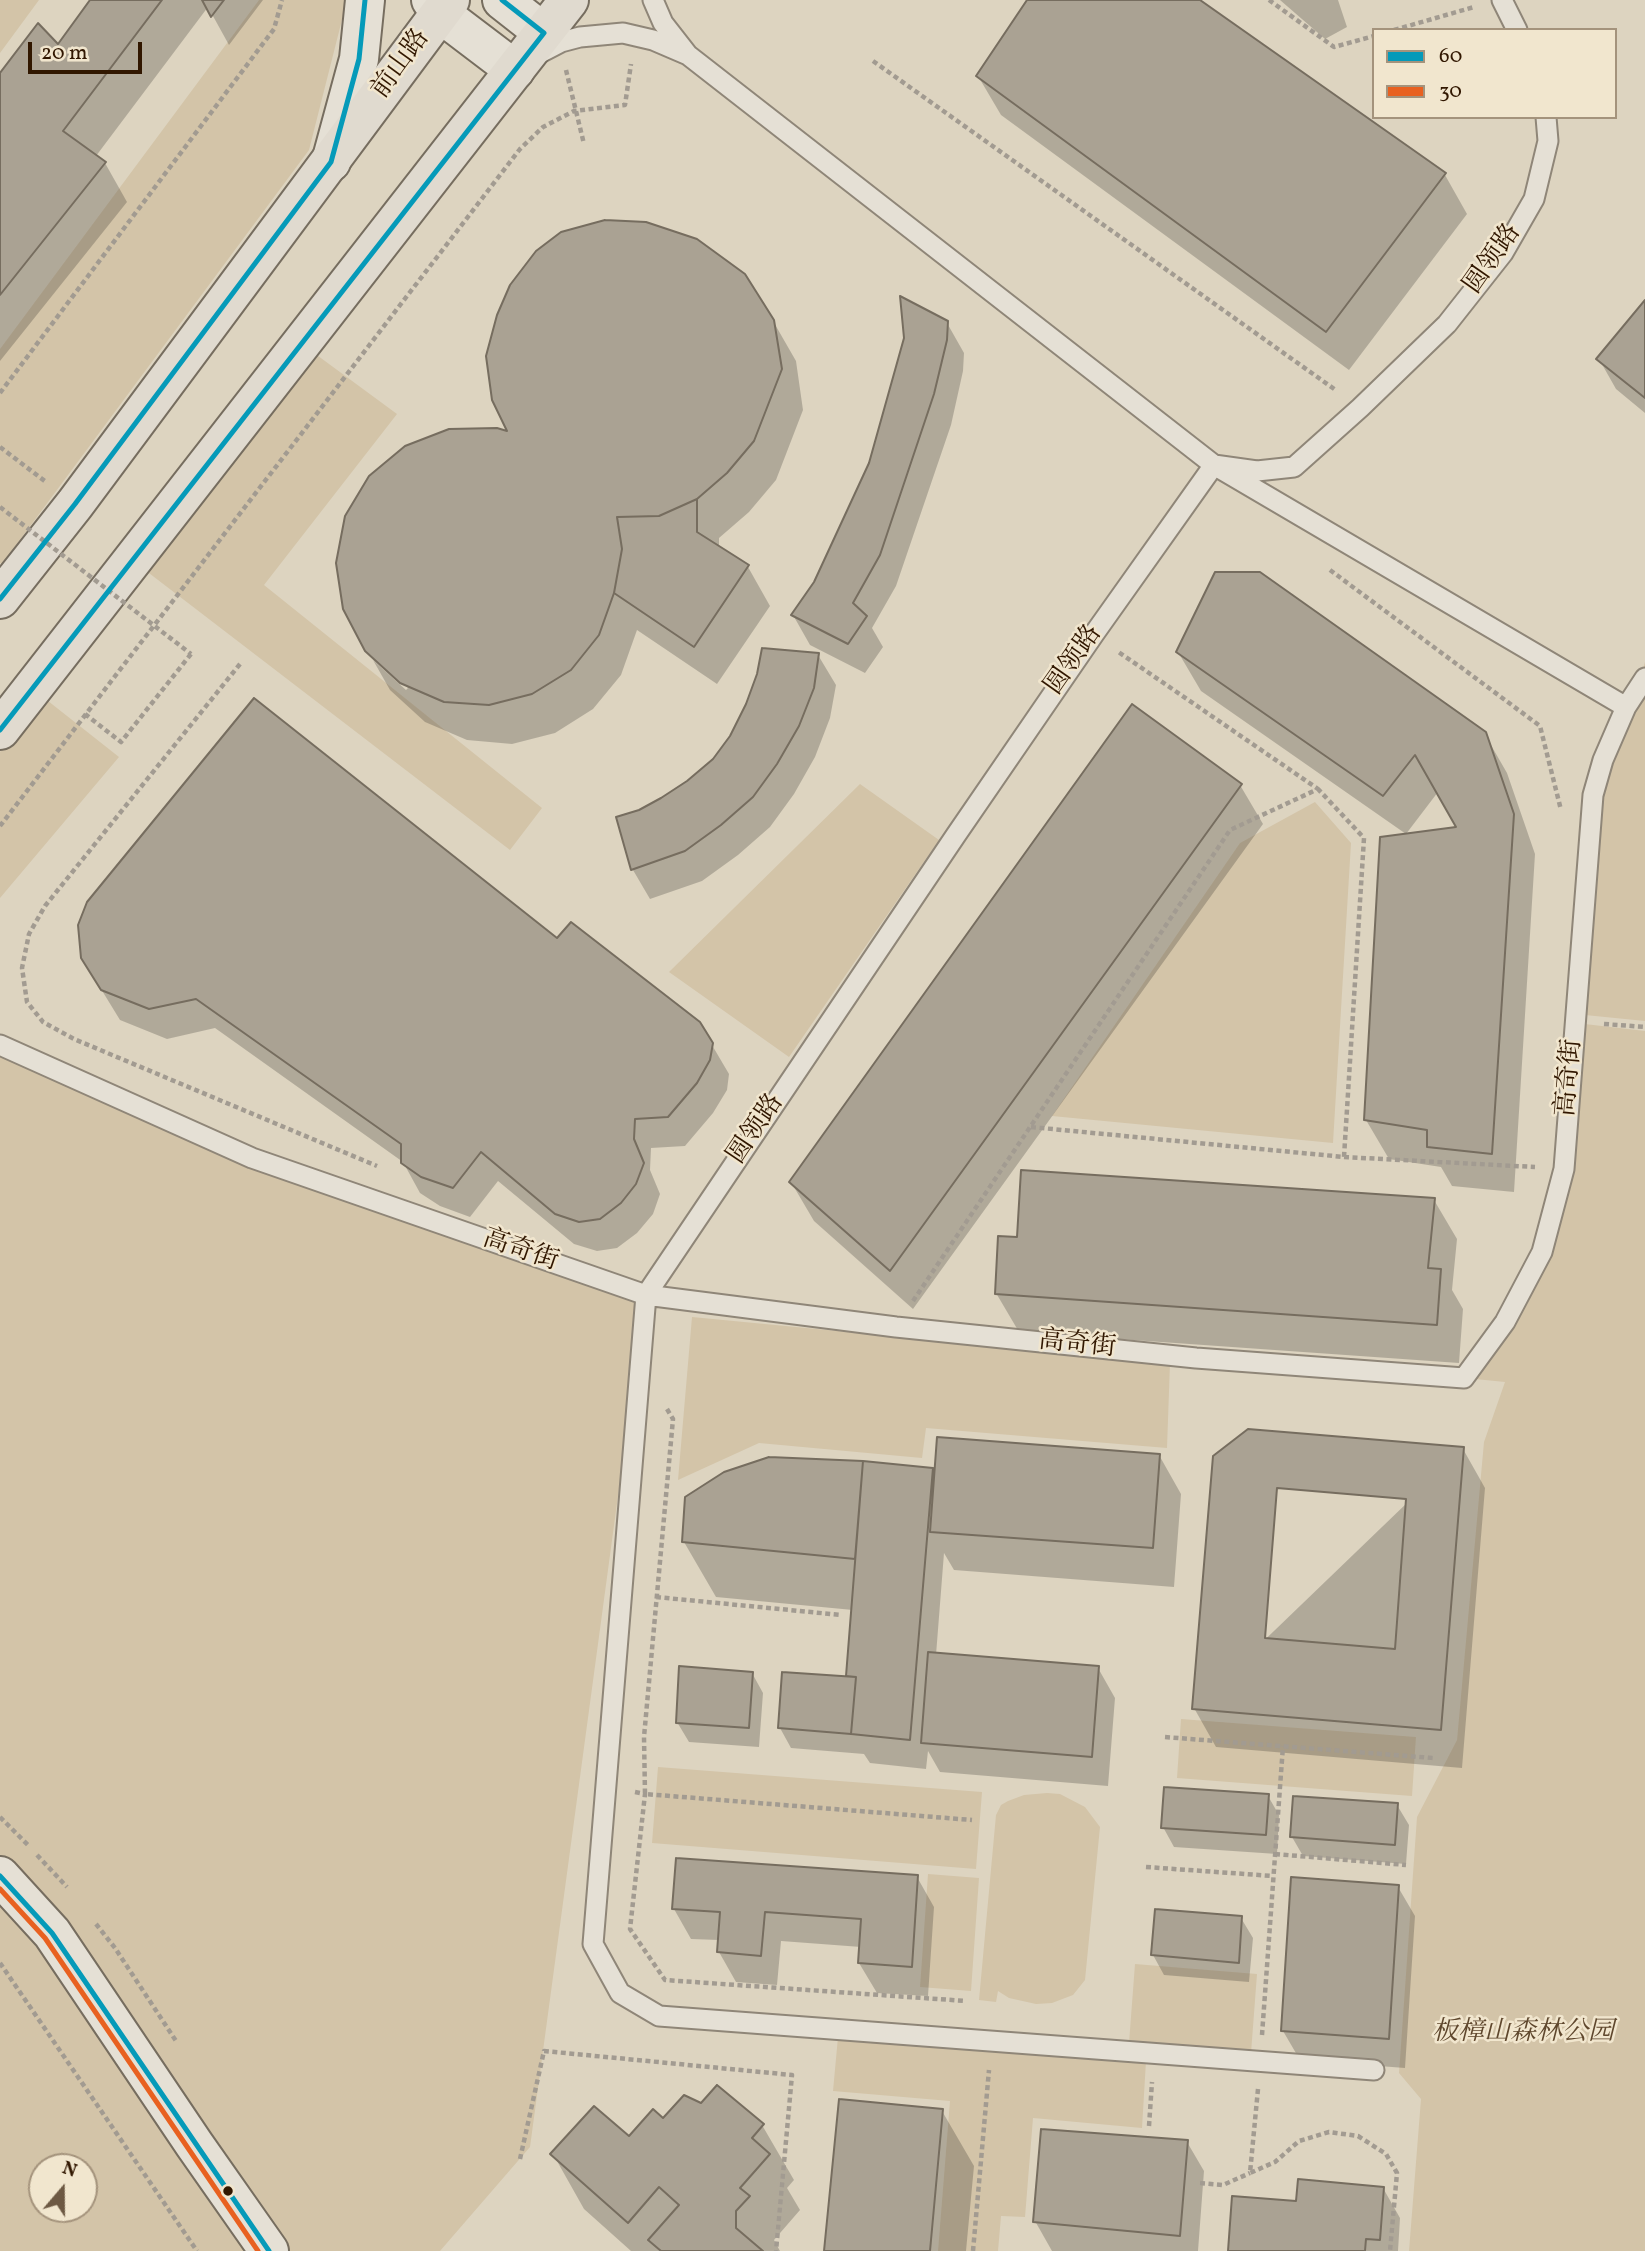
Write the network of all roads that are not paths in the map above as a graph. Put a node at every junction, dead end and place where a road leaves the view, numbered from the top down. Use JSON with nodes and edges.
{"nodes":[{"id":1,"x":365,"y":0,"type":"edge"},
{"id":2,"x":502,"y":0,"type":"edge"},
{"id":3,"x":569,"y":0,"type":"edge"},
{"id":4,"x":653,"y":0,"type":"edge"},
{"id":5,"x":1494,"y":2,"type":"edge"},
{"id":6,"x":441,"y":4,"type":"edge"},
{"id":7,"x":1515,"y":28,"type":"edge"},
{"id":8,"x":552,"y":37,"type":"junction"},
{"id":9,"x":688,"y":55,"type":"junction"},
{"id":10,"x":506,"y":82,"type":"junction"},
{"id":11,"x":1546,"y":119,"type":"edge"},
{"id":12,"x":331,"y":162,"type":"junction"},
{"id":13,"x":1214,"y":465,"type":"junction"},
{"id":14,"x":0,"y":599,"type":"edge"},
{"id":15,"x":1645,"y":677,"type":"edge"},
{"id":16,"x":1626,"y":707,"type":"junction"},
{"id":17,"x":0,"y":730,"type":"edge"},
{"id":18,"x":0,"y":1045,"type":"edge"},
{"id":19,"x":646,"y":1296,"type":"junction"},
{"id":20,"x":0,"y":1876,"type":"edge"},
{"id":21,"x":1374,"y":2070,"type":"dead end"},
{"id":22,"x":269,"y":2251,"type":"edge"}],
"edges":[{"from":1,"to":12,"type":"main road"},
{"from":2,"to":8,"type":"main road"},
{"from":3,"to":8,"type":"main road"},
{"from":4,"to":9,"type":"lane"},
{"from":5,"to":7,"type":"lane"},
{"from":6,"to":10,"type":"main road"},
{"from":6,"to":12,"type":"main road","name":"前山路"},
{"from":8,"to":9,"type":"lane"},
{"from":8,"to":10,"type":"main road"},
{"from":9,"to":13,"type":"lane"},
{"from":10,"to":17,"type":"main road"},
{"from":11,"to":13,"type":"lane","name":"圆领路"},
{"from":12,"to":14,"type":"main road","name":"前山路"},
{"from":13,"to":16,"type":"lane"},
{"from":13,"to":19,"type":"lane","name":"圆领路"},
{"from":15,"to":16,"type":"lane","name":"高奇街"},
{"from":16,"to":19,"type":"lane","name":"高奇街"},
{"from":18,"to":19,"type":"lane","name":"高奇街"},
{"from":19,"to":21,"type":"lane"},
{"from":20,"to":22,"type":"main road"}]}
